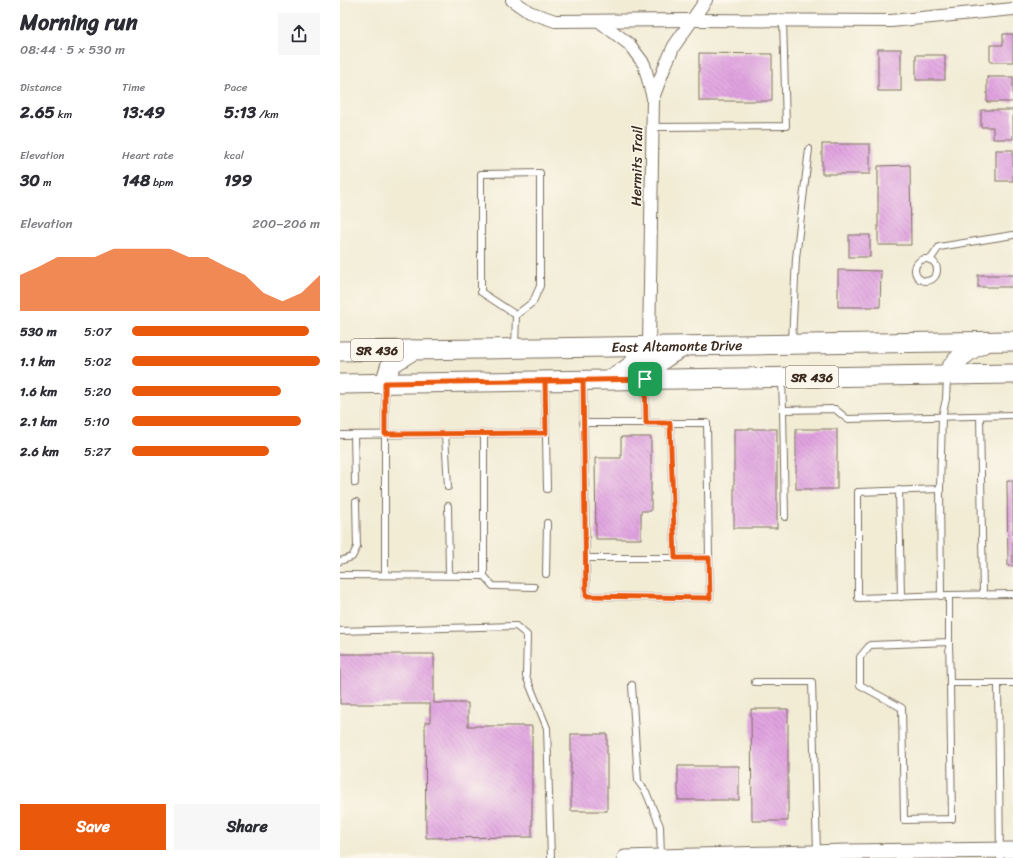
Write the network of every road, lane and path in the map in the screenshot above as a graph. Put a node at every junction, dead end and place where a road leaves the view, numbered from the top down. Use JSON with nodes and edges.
{"nodes":[{"id":1,"x":706,"y":0,"type":"edge"},
{"id":2,"x":513,"y":1,"type":"edge"},
{"id":3,"x":1013,"y":9,"type":"edge"},
{"id":4,"x":693,"y":20,"type":"junction"},
{"id":5,"x":783,"y":20,"type":"junction"},
{"id":6,"x":599,"y":21,"type":"junction"},
{"id":7,"x":653,"y":98,"type":"junction"},
{"id":8,"x":652,"y":127,"type":"junction"},
{"id":9,"x":809,"y":149,"type":"dead end"},
{"id":10,"x":1013,"y":235,"type":"edge"},
{"id":11,"x":930,"y":260,"type":"dead end"},
{"id":12,"x":516,"y":315,"type":"junction"},
{"id":13,"x":989,"y":341,"type":"junction"},
{"id":14,"x":1013,"y":341,"type":"edge"},
{"id":15,"x":792,"y":345,"type":"junction"},
{"id":16,"x":687,"y":346,"type":"junction"},
{"id":17,"x":649,"y":347,"type":"junction"},
{"id":18,"x":515,"y":348,"type":"junction"},
{"id":19,"x":413,"y":350,"type":"junction"},
{"id":20,"x":340,"y":351,"type":"edge"},
{"id":21,"x":1013,"y":374,"type":"edge"},
{"id":22,"x":947,"y":375,"type":"junction"},
{"id":23,"x":782,"y":377,"type":"junction"},
{"id":24,"x":645,"y":379,"type":"junction"},
{"id":25,"x":583,"y":380,"type":"junction"},
{"id":26,"x":611,"y":380,"type":"junction"},
{"id":27,"x":545,"y":381,"type":"junction"},
{"id":28,"x":385,"y":383,"type":"junction"},
{"id":29,"x":340,"y":384,"type":"edge"},
{"id":30,"x":783,"y":410,"type":"junction"},
{"id":31,"x":1013,"y":415,"type":"edge"},
{"id":32,"x":980,"y":416,"type":"junction"},
{"id":33,"x":942,"y":417,"type":"junction"},
{"id":34,"x":583,"y":422,"type":"junction"},
{"id":35,"x":646,"y":423,"type":"junction"},
{"id":36,"x":670,"y":423,"type":"junction"},
{"id":37,"x":546,"y":433,"type":"junction"},
{"id":38,"x":385,"y":434,"type":"junction"},
{"id":39,"x":445,"y":434,"type":"junction"},
{"id":40,"x":484,"y":434,"type":"junction"},
{"id":41,"x":340,"y":435,"type":"edge"},
{"id":42,"x":354,"y":435,"type":"junction"},
{"id":43,"x":356,"y":483,"type":"dead end"},
{"id":44,"x":448,"y":487,"type":"dead end"},
{"id":45,"x":547,"y":489,"type":"dead end"},
{"id":46,"x":940,"y":489,"type":"junction"},
{"id":47,"x":899,"y":490,"type":"junction"},
{"id":48,"x":356,"y":502,"type":"dead end"},
{"id":49,"x":448,"y":506,"type":"dead end"},
{"id":50,"x":785,"y":517,"type":"dead end"},
{"id":51,"x":547,"y":523,"type":"dead end"},
{"id":52,"x":586,"y":558,"type":"junction"},
{"id":53,"x":675,"y":558,"type":"junction"},
{"id":54,"x":709,"y":558,"type":"junction"},
{"id":55,"x":340,"y":561,"type":"edge"},
{"id":56,"x":546,"y":574,"type":"dead end"},
{"id":57,"x":385,"y":575,"type":"junction"},
{"id":58,"x":340,"y":576,"type":"edge"},
{"id":59,"x":449,"y":576,"type":"junction"},
{"id":60,"x":484,"y":576,"type":"junction"},
{"id":61,"x":534,"y":587,"type":"dead end"},
{"id":62,"x":1013,"y":594,"type":"edge"},
{"id":63,"x":949,"y":595,"type":"junction"},
{"id":64,"x":983,"y":595,"type":"junction"},
{"id":65,"x":941,"y":596,"type":"junction"},
{"id":66,"x":901,"y":597,"type":"junction"},
{"id":67,"x":340,"y":631,"type":"edge"},
{"id":68,"x":949,"y":642,"type":"junction"},
{"id":69,"x":755,"y":682,"type":"dead end"},
{"id":70,"x":1013,"y":683,"type":"edge"},
{"id":71,"x":950,"y":684,"type":"junction"},
{"id":72,"x":998,"y":684,"type":"junction"},
{"id":73,"x":632,"y":685,"type":"dead end"},
{"id":74,"x":1004,"y":853,"type":"edge"},
{"id":75,"x":817,"y":854,"type":"junction"},
{"id":76,"x":661,"y":857,"type":"edge"},
{"id":77,"x":551,"y":858,"type":"edge"},
{"id":78,"x":625,"y":858,"type":"edge"},
{"id":79,"x":643,"y":858,"type":"edge"}],
"edges":[{"from":1,"to":4,"type":"street","name":"Hermits Trail"},
{"from":2,"to":6,"type":"street"},
{"from":3,"to":5,"type":"street"},
{"from":4,"to":5,"type":"street"},
{"from":4,"to":6,"type":"street"},
{"from":4,"to":7,"type":"street","name":"Hermits Trail"},
{"from":5,"to":8,"type":"lane"},
{"from":6,"to":7,"type":"street"},
{"from":7,"to":8,"type":"street","name":"Hermits Trail"},
{"from":8,"to":17,"type":"street","name":"Hermits Trail"},
{"from":9,"to":15,"type":"lane"},
{"from":10,"to":11,"type":"lane"},
{"from":12,"to":12,"type":"lane"},
{"from":12,"to":18,"type":"lane"},
{"from":13,"to":14,"type":"main road","name":"East Altamonte Drive","number":"SR 436"},
{"from":13,"to":15,"type":"main road","name":"East Altamonte Drive","number":"SR 436"},
{"from":13,"to":22,"type":"main road"},
{"from":15,"to":16,"type":"main road","name":"East Altamonte Drive","number":"SR 436"},
{"from":16,"to":17,"type":"main road","name":"East Altamonte Drive","number":"SR 436"},
{"from":16,"to":24,"type":"main road"},
{"from":17,"to":18,"type":"main road","name":"East Altamonte Drive","number":"SR 436"},
{"from":17,"to":26,"type":"main road"},
{"from":18,"to":19,"type":"main road","name":"East Altamonte Drive","number":"SR 436"},
{"from":19,"to":20,"type":"main road","name":"East Altamonte Drive","number":"SR 436"},
{"from":19,"to":28,"type":"main road"},
{"from":21,"to":22,"type":"main road","number":"SR 436"},
{"from":22,"to":23,"type":"main road","number":"SR 436"},
{"from":22,"to":33,"type":"lane"},
{"from":23,"to":24,"type":"main road","number":"SR 436"},
{"from":23,"to":30,"type":"lane"},
{"from":24,"to":26,"type":"main road","number":"SR 436"},
{"from":24,"to":35,"type":"lane"},
{"from":25,"to":26,"type":"main road","number":"SR 436"},
{"from":25,"to":27,"type":"main road","number":"SR 436"},
{"from":25,"to":34,"type":"lane"},
{"from":27,"to":28,"type":"main road","number":"SR 436"},
{"from":27,"to":37,"type":"lane"},
{"from":28,"to":29,"type":"main road","number":"SR 436"},
{"from":28,"to":38,"type":"lane"},
{"from":30,"to":33,"type":"lane"},
{"from":30,"to":50,"type":"lane"},
{"from":31,"to":32,"type":"lane"},
{"from":32,"to":33,"type":"lane"},
{"from":32,"to":64,"type":"lane"},
{"from":33,"to":46,"type":"lane"},
{"from":34,"to":35,"type":"lane"},
{"from":34,"to":52,"type":"lane"},
{"from":35,"to":36,"type":"lane"},
{"from":36,"to":53,"type":"lane"},
{"from":36,"to":54,"type":"lane"},
{"from":37,"to":40,"type":"lane"},
{"from":37,"to":45,"type":"lane"},
{"from":38,"to":39,"type":"lane"},
{"from":38,"to":42,"type":"lane"},
{"from":38,"to":57,"type":"lane"},
{"from":39,"to":40,"type":"lane"},
{"from":39,"to":44,"type":"lane"},
{"from":40,"to":60,"type":"lane"},
{"from":41,"to":42,"type":"lane"},
{"from":42,"to":43,"type":"lane"},
{"from":46,"to":47,"type":"lane"},
{"from":46,"to":65,"type":"lane"},
{"from":47,"to":66,"type":"lane"},
{"from":47,"to":66,"type":"lane"},
{"from":48,"to":55,"type":"lane"},
{"from":49,"to":59,"type":"lane"},
{"from":51,"to":56,"type":"lane"},
{"from":52,"to":53,"type":"lane"},
{"from":52,"to":54,"type":"lane"},
{"from":53,"to":54,"type":"lane"},
{"from":57,"to":58,"type":"lane"},
{"from":57,"to":59,"type":"lane"},
{"from":59,"to":60,"type":"lane"},
{"from":60,"to":61,"type":"lane"},
{"from":62,"to":64,"type":"lane"},
{"from":63,"to":64,"type":"lane"},
{"from":63,"to":65,"type":"lane"},
{"from":63,"to":68,"type":"lane"},
{"from":65,"to":66,"type":"lane"},
{"from":67,"to":77,"type":"lane"},
{"from":68,"to":71,"type":"lane"},
{"from":68,"to":71,"type":"lane"},
{"from":69,"to":75,"type":"lane"},
{"from":70,"to":72,"type":"lane"},
{"from":71,"to":72,"type":"lane"},
{"from":72,"to":74,"type":"lane"},
{"from":73,"to":76,"type":"lane"},
{"from":74,"to":75,"type":"street"},
{"from":75,"to":76,"type":"street"},
{"from":76,"to":79,"type":"street"},
{"from":78,"to":79,"type":"street"}]}
